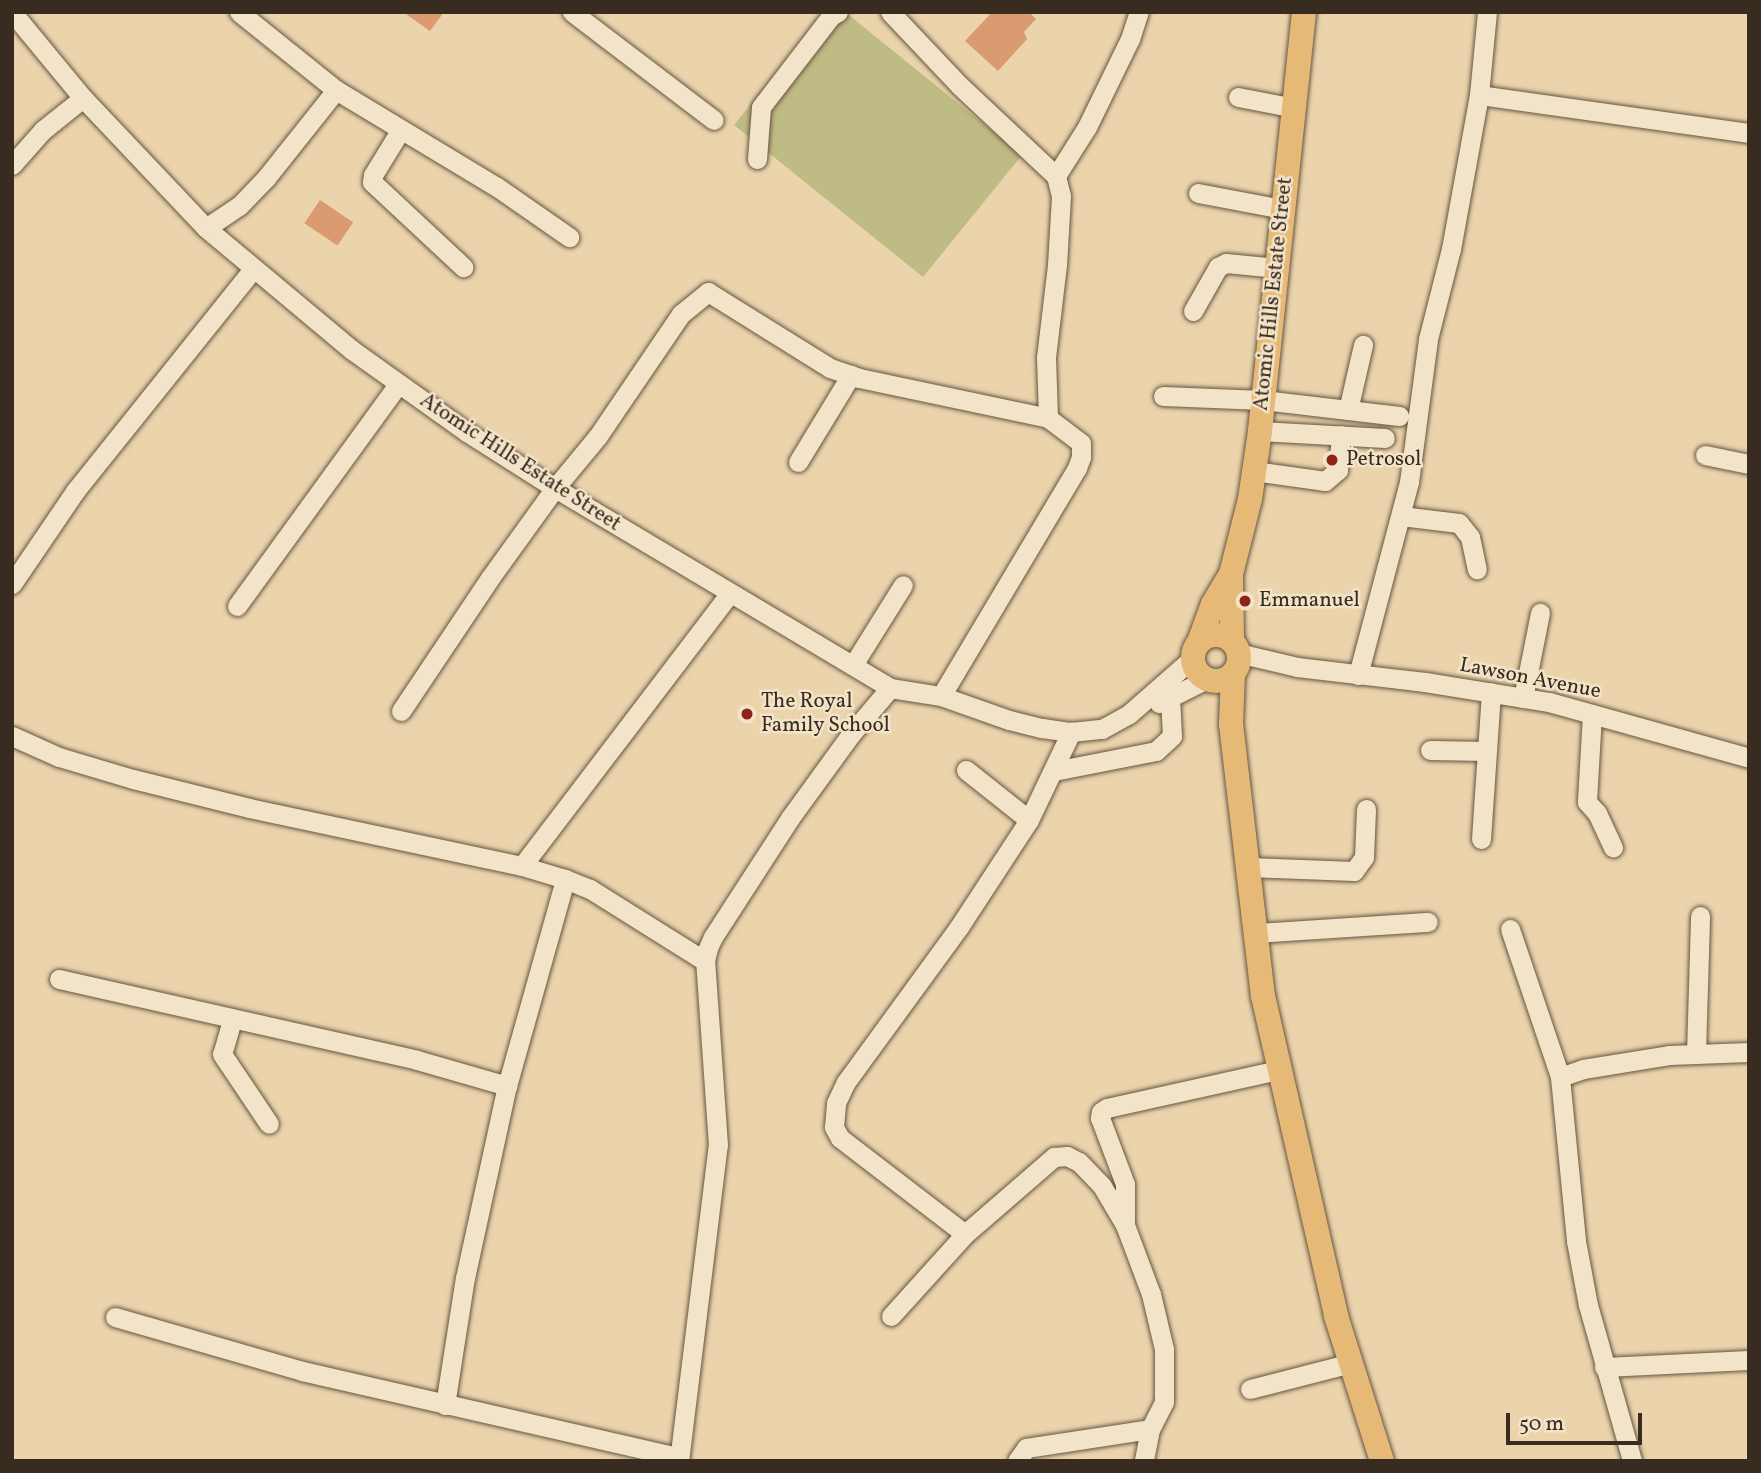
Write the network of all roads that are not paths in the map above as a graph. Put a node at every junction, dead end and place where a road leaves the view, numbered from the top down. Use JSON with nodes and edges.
{"nodes":[{"id":1,"x":12,"y":12,"type":"edge"},
{"id":2,"x":239,"y":12,"type":"edge"},
{"id":3,"x":572,"y":12,"type":"edge"},
{"id":4,"x":838,"y":12,"type":"edge"},
{"id":5,"x":890,"y":12,"type":"edge"},
{"id":6,"x":1139,"y":12,"type":"edge"},
{"id":7,"x":1304,"y":12,"type":"edge"},
{"id":8,"x":1487,"y":12,"type":"edge"},
{"id":9,"x":337,"y":90,"type":"junction"},
{"id":10,"x":1479,"y":95,"type":"junction"},
{"id":11,"x":1238,"y":97,"type":"dead end"},
{"id":12,"x":83,"y":98,"type":"junction"},
{"id":13,"x":1295,"y":108,"type":"junction"},
{"id":14,"x":714,"y":120,"type":"dead end"},
{"id":15,"x":400,"y":131,"type":"junction"},
{"id":16,"x":1749,"y":133,"type":"edge"},
{"id":17,"x":757,"y":159,"type":"dead end"},
{"id":18,"x":12,"y":165,"type":"edge"},
{"id":19,"x":1056,"y":176,"type":"junction"},
{"id":20,"x":1198,"y":193,"type":"dead end"},
{"id":21,"x":1283,"y":209,"type":"junction"},
{"id":22,"x":206,"y":228,"type":"junction"},
{"id":23,"x":569,"y":237,"type":"dead end"},
{"id":24,"x":463,"y":267,"type":"dead end"},
{"id":25,"x":1277,"y":268,"type":"junction"},
{"id":26,"x":252,"y":270,"type":"junction"},
{"id":27,"x":1194,"y":311,"type":"dead end"},
{"id":28,"x":1363,"y":345,"type":"dead end"},
{"id":29,"x":852,"y":375,"type":"junction"},
{"id":30,"x":398,"y":384,"type":"junction"},
{"id":31,"x":1163,"y":396,"type":"dead end"},
{"id":32,"x":1263,"y":400,"type":"junction"},
{"id":33,"x":1348,"y":410,"type":"junction"},
{"id":34,"x":1399,"y":415,"type":"dead end"},
{"id":35,"x":1048,"y":418,"type":"junction"},
{"id":36,"x":1260,"y":431,"type":"junction"},
{"id":37,"x":1341,"y":435,"type":"junction"},
{"id":38,"x":1385,"y":438,"type":"dead end"},
{"id":39,"x":1705,"y":455,"type":"dead end"},
{"id":40,"x":798,"y":462,"type":"dead end"},
{"id":41,"x":1749,"y":464,"type":"edge"},
{"id":42,"x":1254,"y":471,"type":"junction"},
{"id":43,"x":555,"y":488,"type":"junction"},
{"id":44,"x":1401,"y":516,"type":"junction"},
{"id":45,"x":1477,"y":569,"type":"dead end"},
{"id":46,"x":15,"y":574,"type":"edge"},
{"id":47,"x":1231,"y":575,"type":"junction"},
{"id":48,"x":903,"y":585,"type":"dead end"},
{"id":49,"x":729,"y":594,"type":"junction"},
{"id":50,"x":237,"y":606,"type":"dead end"},
{"id":51,"x":1540,"y":613,"type":"dead end"},
{"id":52,"x":1196,"y":650,"type":"junction"},
{"id":53,"x":853,"y":665,"type":"junction"},
{"id":54,"x":1227,"y":666,"type":"junction"},
{"id":55,"x":1358,"y":675,"type":"junction"},
{"id":56,"x":890,"y":688,"type":"junction"},
{"id":57,"x":1491,"y":692,"type":"junction"},
{"id":58,"x":942,"y":695,"type":"junction"},
{"id":59,"x":1523,"y":698,"type":"junction"},
{"id":60,"x":1170,"y":699,"type":"junction"},
{"id":61,"x":401,"y":711,"type":"dead end"},
{"id":62,"x":1129,"y":714,"type":"junction"},
{"id":63,"x":1592,"y":714,"type":"junction"},
{"id":64,"x":1102,"y":729,"type":"junction"},
{"id":65,"x":1071,"y":732,"type":"junction"},
{"id":66,"x":12,"y":736,"type":"edge"},
{"id":67,"x":1430,"y":750,"type":"dead end"},
{"id":68,"x":1486,"y":751,"type":"junction"},
{"id":69,"x":1749,"y":758,"type":"edge"},
{"id":70,"x":1115,"y":759,"type":"junction"},
{"id":71,"x":966,"y":770,"type":"dead end"},
{"id":72,"x":1054,"y":771,"type":"junction"},
{"id":73,"x":1366,"y":808,"type":"dead end"},
{"id":74,"x":1029,"y":820,"type":"junction"},
{"id":75,"x":1481,"y":839,"type":"dead end"},
{"id":76,"x":1613,"y":847,"type":"dead end"},
{"id":77,"x":522,"y":866,"type":"junction"},
{"id":78,"x":1248,"y":867,"type":"junction"},
{"id":79,"x":565,"y":879,"type":"junction"},
{"id":80,"x":1700,"y":916,"type":"dead end"},
{"id":81,"x":1428,"y":922,"type":"dead end"},
{"id":82,"x":1510,"y":929,"type":"dead end"},
{"id":83,"x":1256,"y":933,"type":"junction"},
{"id":84,"x":705,"y":961,"type":"junction"},
{"id":85,"x":59,"y":979,"type":"dead end"},
{"id":86,"x":232,"y":1020,"type":"junction"},
{"id":87,"x":1749,"y":1052,"type":"edge"},
{"id":88,"x":1696,"y":1054,"type":"junction"},
{"id":89,"x":1278,"y":1070,"type":"junction"},
{"id":90,"x":1560,"y":1077,"type":"junction"},
{"id":91,"x":507,"y":1086,"type":"junction"},
{"id":92,"x":269,"y":1124,"type":"dead end"},
{"id":93,"x":1125,"y":1225,"type":"junction"},
{"id":94,"x":965,"y":1234,"type":"junction"},
{"id":95,"x":891,"y":1316,"type":"dead end"},
{"id":96,"x":115,"y":1317,"type":"dead end"},
{"id":97,"x":1749,"y":1360,"type":"edge"},
{"id":98,"x":1351,"y":1363,"type":"junction"},
{"id":99,"x":1604,"y":1367,"type":"junction"},
{"id":100,"x":1250,"y":1389,"type":"dead end"},
{"id":101,"x":445,"y":1405,"type":"junction"},
{"id":102,"x":1150,"y":1429,"type":"junction"},
{"id":103,"x":679,"y":1459,"type":"edge"},
{"id":104,"x":1017,"y":1461,"type":"edge"},
{"id":105,"x":1144,"y":1461,"type":"edge"},
{"id":106,"x":1381,"y":1461,"type":"edge"},
{"id":107,"x":1632,"y":1461,"type":"edge"}],
"edges":[{"from":1,"to":12,"type":"street","name":"Atomic Hills Estate Street"},
{"from":2,"to":9,"type":"street"},
{"from":3,"to":14,"type":"street"},
{"from":4,"to":17,"type":"street"},
{"from":5,"to":19,"type":"street"},
{"from":6,"to":19,"type":"street"},
{"from":7,"to":13,"type":"main road","name":"Atomic Hills Estate Street"},
{"from":8,"to":10,"type":"street"},
{"from":9,"to":15,"type":"street"},
{"from":9,"to":22,"type":"street"},
{"from":10,"to":16,"type":"street"},
{"from":10,"to":44,"type":"street"},
{"from":11,"to":13,"type":"street"},
{"from":12,"to":18,"type":"street"},
{"from":12,"to":22,"type":"street","name":"Atomic Hills Estate Street"},
{"from":13,"to":21,"type":"main road","name":"Atomic Hills Estate Street"},
{"from":15,"to":23,"type":"street"},
{"from":15,"to":24,"type":"street"},
{"from":19,"to":35,"type":"street"},
{"from":20,"to":21,"type":"street"},
{"from":21,"to":25,"type":"main road","name":"Atomic Hills Estate Street"},
{"from":22,"to":26,"type":"street","name":"Atomic Hills Estate Street"},
{"from":25,"to":27,"type":"street"},
{"from":25,"to":32,"type":"main road","name":"Atomic Hills Estate Street"},
{"from":26,"to":30,"type":"street","name":"Atomic Hills Estate Street"},
{"from":26,"to":46,"type":"street"},
{"from":28,"to":33,"type":"street"},
{"from":29,"to":35,"type":"street"},
{"from":29,"to":40,"type":"street"},
{"from":29,"to":43,"type":"street"},
{"from":30,"to":43,"type":"street","name":"Atomic Hills Estate Street"},
{"from":30,"to":50,"type":"street"},
{"from":31,"to":32,"type":"street"},
{"from":32,"to":33,"type":"street"},
{"from":32,"to":36,"type":"main road","name":"Atomic Hills Estate Street"},
{"from":33,"to":34,"type":"street"},
{"from":35,"to":58,"type":"street"},
{"from":36,"to":37,"type":"street"},
{"from":36,"to":42,"type":"main road","name":"Atomic Hills Estate Street"},
{"from":37,"to":38,"type":"street"},
{"from":37,"to":42,"type":"street"},
{"from":39,"to":41,"type":"street"},
{"from":42,"to":47,"type":"main road","name":"Atomic Hills Estate Street"},
{"from":43,"to":49,"type":"street","name":"Atomic Hills Estate Street"},
{"from":43,"to":61,"type":"street"},
{"from":44,"to":45,"type":"street"},
{"from":44,"to":55,"type":"street"},
{"from":47,"to":52,"type":"main road","name":"Atomic Hills Estate Street"},
{"from":47,"to":54,"type":"main road","name":"Atomic Hills Estate Street"},
{"from":48,"to":53,"type":"street"},
{"from":49,"to":53,"type":"street","name":"Atomic Hills Estate Street"},
{"from":49,"to":77,"type":"street"},
{"from":51,"to":59,"type":"street"},
{"from":52,"to":54,"type":"main road"},
{"from":52,"to":54,"type":"main road"},
{"from":52,"to":62,"type":"street","name":"Atomic Hills Estate Street"},
{"from":53,"to":56,"type":"street","name":"Atomic Hills Estate Street"},
{"from":54,"to":55,"type":"street","name":"Lawson Avenue"},
{"from":54,"to":60,"type":"street","name":"Atomic Hills Estate Street"},
{"from":54,"to":78,"type":"main road"},
{"from":55,"to":57,"type":"street","name":"Lawson Avenue"},
{"from":56,"to":58,"type":"street","name":"Atomic Hills Estate Street"},
{"from":56,"to":84,"type":"street"},
{"from":57,"to":59,"type":"street","name":"Lawson Avenue"},
{"from":57,"to":68,"type":"street"},
{"from":58,"to":65,"type":"street","name":"Atomic Hills Estate Street"},
{"from":59,"to":63,"type":"street","name":"Lawson Avenue"},
{"from":60,"to":62,"type":"street","name":"Atomic Hills Estate Street"},
{"from":60,"to":70,"type":"street"},
{"from":62,"to":64,"type":"street","name":"Atomic Hills Estate Street"},
{"from":63,"to":69,"type":"street","name":"Lawson Avenue"},
{"from":63,"to":76,"type":"street"},
{"from":64,"to":65,"type":"street","name":"Atomic Hills Estate Street"},
{"from":64,"to":70,"type":"street"},
{"from":65,"to":72,"type":"street"},
{"from":66,"to":77,"type":"street"},
{"from":67,"to":68,"type":"street"},
{"from":68,"to":75,"type":"street"},
{"from":70,"to":72,"type":"street"},
{"from":71,"to":74,"type":"street"},
{"from":72,"to":74,"type":"street"},
{"from":73,"to":78,"type":"street"},
{"from":74,"to":94,"type":"street"},
{"from":77,"to":79,"type":"street"},
{"from":78,"to":83,"type":"main road"},
{"from":79,"to":84,"type":"street"},
{"from":79,"to":91,"type":"street"},
{"from":80,"to":88,"type":"street"},
{"from":81,"to":83,"type":"street"},
{"from":82,"to":90,"type":"street"},
{"from":83,"to":89,"type":"main road"},
{"from":84,"to":103,"type":"street"},
{"from":85,"to":86,"type":"street"},
{"from":86,"to":91,"type":"street"},
{"from":86,"to":92,"type":"street"},
{"from":87,"to":88,"type":"street"},
{"from":88,"to":90,"type":"street"},
{"from":89,"to":93,"type":"street"},
{"from":89,"to":98,"type":"main road"},
{"from":90,"to":99,"type":"street"},
{"from":91,"to":101,"type":"street"},
{"from":93,"to":94,"type":"street"},
{"from":93,"to":102,"type":"street"},
{"from":94,"to":95,"type":"street"},
{"from":96,"to":101,"type":"street"},
{"from":97,"to":99,"type":"street"},
{"from":98,"to":100,"type":"street"},
{"from":98,"to":106,"type":"main road"},
{"from":99,"to":107,"type":"street"},
{"from":101,"to":103,"type":"street"},
{"from":102,"to":104,"type":"street"},
{"from":102,"to":105,"type":"street"}]}
